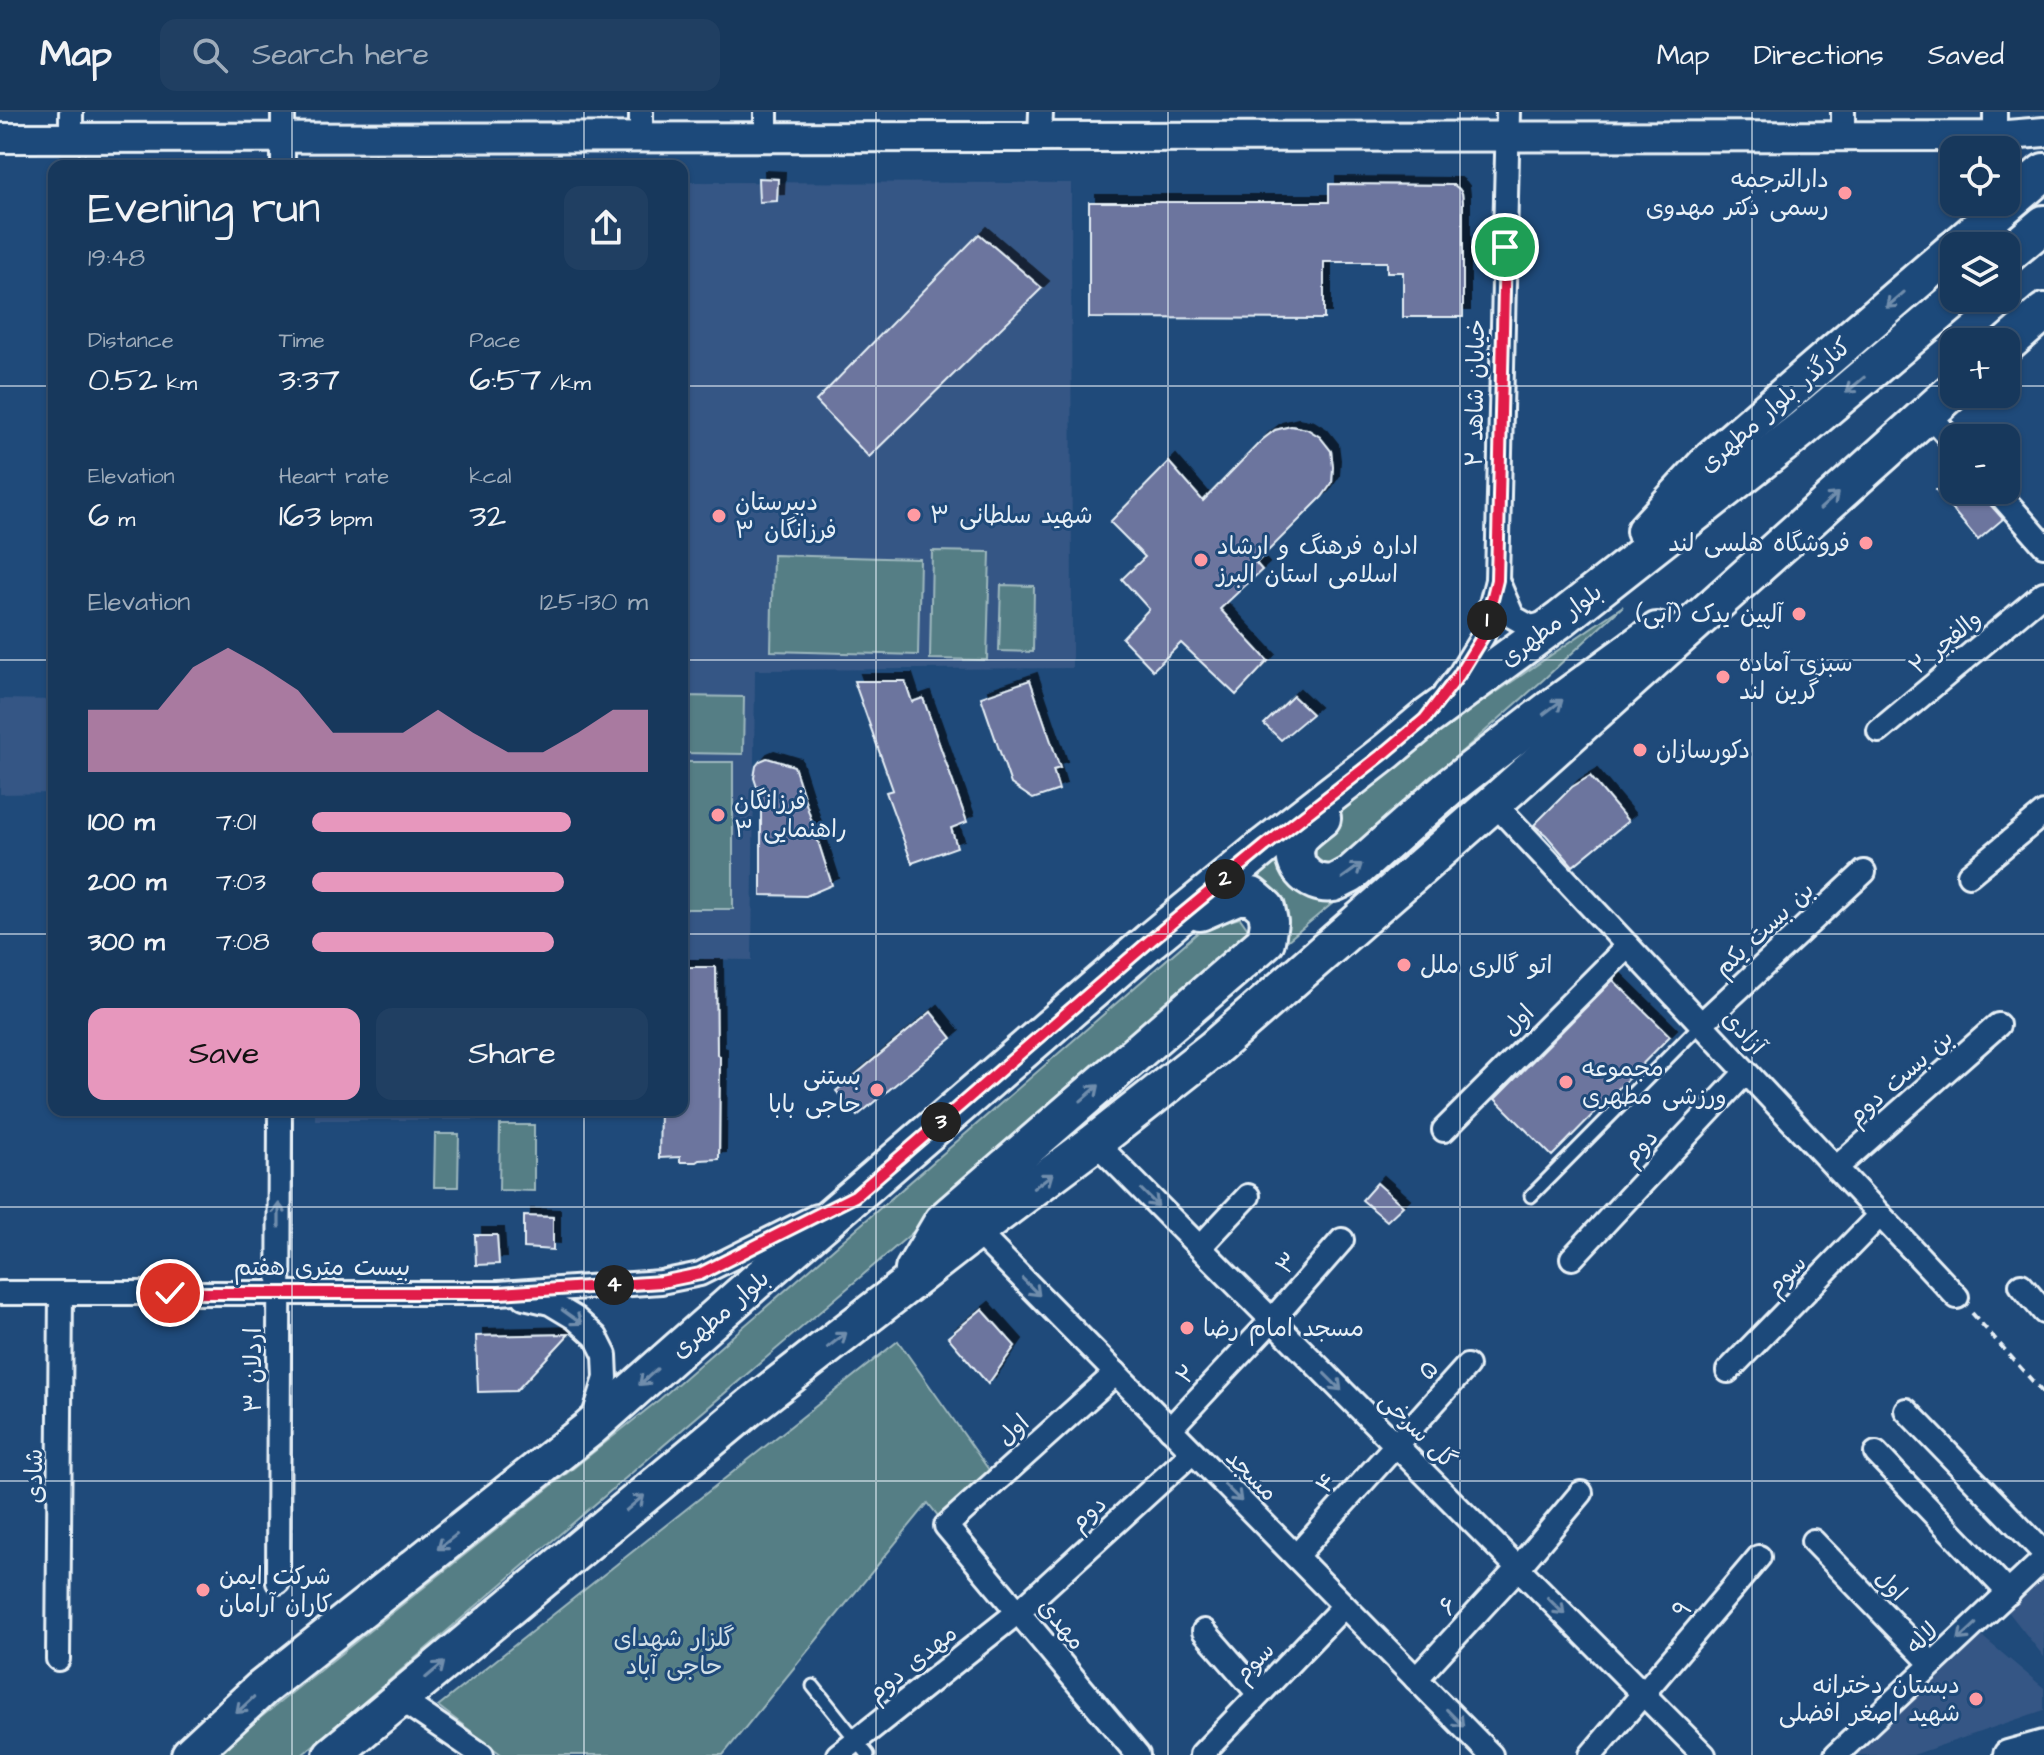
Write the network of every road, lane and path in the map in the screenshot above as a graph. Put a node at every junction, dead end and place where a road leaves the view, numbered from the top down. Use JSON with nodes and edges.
{"nodes":[{"id":1,"x":1040,"y":124,"type":"edge"},
{"id":2,"x":1508,"y":124,"type":"edge"},
{"id":3,"x":1843,"y":124,"type":"edge"},
{"id":4,"x":1995,"y":124,"type":"edge"},
{"id":5,"x":71,"y":125,"type":"edge"},
{"id":6,"x":641,"y":125,"type":"edge"},
{"id":7,"x":766,"y":125,"type":"edge"},
{"id":8,"x":2044,"y":132,"type":"edge"},
{"id":9,"x":1924,"y":135,"type":"junction"},
{"id":10,"x":0,"y":138,"type":"edge"},
{"id":11,"x":283,"y":139,"type":"edge"},
{"id":12,"x":1940,"y":146,"type":"edge"},
{"id":13,"x":2044,"y":172,"type":"edge"},
{"id":14,"x":2044,"y":224,"type":"edge"},
{"id":15,"x":1969,"y":230,"type":"edge"},
{"id":16,"x":2020,"y":244,"type":"edge"},
{"id":17,"x":1940,"y":312,"type":"edge"},
{"id":18,"x":2044,"y":312,"type":"edge"},
{"id":19,"x":2020,"y":333,"type":"edge"},
{"id":20,"x":1940,"y":403,"type":"edge"},
{"id":21,"x":2008,"y":504,"type":"edge"},
{"id":22,"x":2044,"y":545,"type":"edge"},
{"id":23,"x":1771,"y":553,"type":"junction"},
{"id":24,"x":1613,"y":577,"type":"junction"},
{"id":25,"x":1497,"y":580,"type":"junction"},
{"id":26,"x":2044,"y":593,"type":"edge"},
{"id":27,"x":1561,"y":619,"type":"junction"},
{"id":28,"x":1425,"y":719,"type":"junction"},
{"id":29,"x":1879,"y":731,"type":"dead end"},
{"id":30,"x":1387,"y":751,"type":"junction"},
{"id":31,"x":1494,"y":803,"type":"junction"},
{"id":32,"x":2044,"y":813,"type":"edge"},
{"id":33,"x":1864,"y":872,"type":"dead end"},
{"id":34,"x":1969,"y":875,"type":"dead end"},
{"id":35,"x":1151,"y":940,"type":"junction"},
{"id":36,"x":1628,"y":946,"type":"junction"},
{"id":37,"x":1701,"y":1024,"type":"junction"},
{"id":38,"x":1998,"y":1025,"type":"dead end"},
{"id":39,"x":1746,"y":1072,"type":"junction"},
{"id":40,"x":280,"y":1116,"type":"edge"},
{"id":41,"x":1444,"y":1130,"type":"dead end"},
{"id":42,"x":1095,"y":1142,"type":"junction"},
{"id":43,"x":1836,"y":1168,"type":"junction"},
{"id":44,"x":855,"y":1196,"type":"junction"},
{"id":45,"x":1248,"y":1196,"type":"dead end"},
{"id":46,"x":1531,"y":1196,"type":"dead end"},
{"id":47,"x":1880,"y":1215,"type":"junction"},
{"id":48,"x":976,"y":1231,"type":"junction"},
{"id":49,"x":1342,"y":1240,"type":"dead end"},
{"id":50,"x":1200,"y":1247,"type":"junction"},
{"id":51,"x":1572,"y":1258,"type":"dead end"},
{"id":52,"x":2021,"y":1285,"type":"dead end"},
{"id":53,"x":903,"y":1289,"type":"junction"},
{"id":54,"x":0,"y":1293,"type":"edge"},
{"id":55,"x":61,"y":1293,"type":"junction"},
{"id":56,"x":279,"y":1293,"type":"junction"},
{"id":57,"x":499,"y":1293,"type":"junction"},
{"id":58,"x":1957,"y":1297,"type":"joint"},
{"id":59,"x":2044,"y":1312,"type":"edge"},
{"id":60,"x":1272,"y":1320,"type":"junction"},
{"id":61,"x":1467,"y":1366,"type":"dead end"},
{"id":62,"x":1728,"y":1371,"type":"dead end"},
{"id":63,"x":1116,"y":1373,"type":"junction"},
{"id":64,"x":2044,"y":1394,"type":"edge"},
{"id":65,"x":1906,"y":1410,"type":"dead end"},
{"id":66,"x":589,"y":1429,"type":"junction"},
{"id":67,"x":1170,"y":1429,"type":"junction"},
{"id":68,"x":1396,"y":1445,"type":"junction"},
{"id":69,"x":1193,"y":1452,"type":"junction"},
{"id":70,"x":1876,"y":1453,"type":"dead end"},
{"id":71,"x":1581,"y":1493,"type":"dead end"},
{"id":72,"x":946,"y":1526,"type":"joint"},
{"id":73,"x":1813,"y":1541,"type":"dead end"},
{"id":74,"x":1296,"y":1556,"type":"junction"},
{"id":75,"x":2044,"y":1556,"type":"edge"},
{"id":76,"x":1759,"y":1557,"type":"dead end"},
{"id":77,"x":1518,"y":1568,"type":"junction"},
{"id":78,"x":278,"y":1582,"type":"dead end"},
{"id":79,"x":2009,"y":1593,"type":"junction"},
{"id":80,"x":1344,"y":1606,"type":"junction"},
{"id":81,"x":1018,"y":1612,"type":"junction"},
{"id":82,"x":1204,"y":1631,"type":"dead end"},
{"id":83,"x":58,"y":1659,"type":"dead end"},
{"id":84,"x":1932,"y":1664,"type":"junction"},
{"id":85,"x":1416,"y":1679,"type":"junction"},
{"id":86,"x":813,"y":1686,"type":"dead end"},
{"id":87,"x":1259,"y":1694,"type":"junction"},
{"id":88,"x":1643,"y":1694,"type":"junction"},
{"id":89,"x":400,"y":1699,"type":"junction"},
{"id":90,"x":2044,"y":1745,"type":"edge"},
{"id":91,"x":854,"y":1750,"type":"edge"},
{"id":92,"x":190,"y":1755,"type":"edge"},
{"id":93,"x":332,"y":1755,"type":"edge"},
{"id":94,"x":482,"y":1755,"type":"edge"},
{"id":95,"x":1138,"y":1755,"type":"edge"},
{"id":96,"x":1201,"y":1755,"type":"edge"},
{"id":97,"x":1491,"y":1755,"type":"edge"},
{"id":98,"x":1591,"y":1755,"type":"edge"},
{"id":99,"x":1704,"y":1755,"type":"edge"},
{"id":100,"x":1836,"y":1755,"type":"edge"},
{"id":101,"x":2008,"y":1755,"type":"edge"}],
"edges":[{"from":1,"to":2,"type":"street"},
{"from":1,"to":7,"type":"street"},
{"from":2,"to":3,"type":"street"},
{"from":2,"to":25,"type":"street","name":"خیابان شاهد ۲"},
{"from":3,"to":9,"type":"street"},
{"from":4,"to":8,"type":"street"},
{"from":4,"to":9,"type":"street"},
{"from":5,"to":10,"type":"street"},
{"from":5,"to":11,"type":"street"},
{"from":6,"to":7,"type":"street"},
{"from":6,"to":11,"type":"street"},
{"from":9,"to":12,"type":"street"},
{"from":13,"to":15,"type":"main road","name":"کنارگذر بلوار مطهری"},
{"from":14,"to":16,"type":"main road"},
{"from":15,"to":24,"type":"main road","name":"کنارگذر بلوار مطهری","one_way":true},
{"from":17,"to":24,"type":"main road","name":"بلوار مطهری","one_way":true},
{"from":18,"to":19,"type":"main road"},
{"from":23,"to":20,"type":"main road","one_way":true},
{"from":21,"to":22,"type":"street"},
{"from":30,"to":23,"type":"main road","one_way":true},
{"from":23,"to":31,"type":"main road"},
{"from":24,"to":27,"type":"main road","name":"بلوار مطهری"},
{"from":25,"to":27,"type":"street"},
{"from":25,"to":28,"type":"street"},
{"from":26,"to":29,"type":"street","name":"والفجر ۲"},
{"from":27,"to":28,"type":"main road","name":"بلوار مطهری"},
{"from":28,"to":30,"type":"main road","name":"بلوار مطهری"},
{"from":30,"to":35,"type":"main road","name":"بلوار مطهری"},
{"from":31,"to":36,"type":"street","name":"آزادی"},
{"from":31,"to":42,"type":"main road"},
{"from":32,"to":34,"type":"street"},
{"from":33,"to":37,"type":"street","name":"بن بست یکم"},
{"from":35,"to":44,"type":"main road","name":"بلوار مطهری"},
{"from":53,"to":35,"type":"main road","one_way":true},
{"from":36,"to":37,"type":"street","name":"آزادی"},
{"from":36,"to":41,"type":"street","name":"اول"},
{"from":37,"to":39,"type":"street","name":"آزادی"},
{"from":37,"to":46,"type":"lane"},
{"from":38,"to":43,"type":"street","name":"بن بست دوم"},
{"from":39,"to":43,"type":"street","name":"آزادی"},
{"from":39,"to":51,"type":"street","name":"دوم"},
{"from":56,"to":40,"type":"street","name":"اردلان ۳","one_way":true},
{"from":48,"to":42,"type":"main road","one_way":true},
{"from":42,"to":50,"type":"street","name":"گل سرخی","one_way":true},
{"from":43,"to":47,"type":"street","name":"آزادی"},
{"from":44,"to":57,"type":"street"},
{"from":44,"to":66,"type":"main road","name":"بلوار مطهری","one_way":true},
{"from":45,"to":50,"type":"street"},
{"from":47,"to":58,"type":"street","name":"آزادی"},
{"from":47,"to":62,"type":"street","name":"سوم"},
{"from":48,"to":53,"type":"main road"},
{"from":48,"to":63,"type":"street","name":"مسجد","one_way":true},
{"from":49,"to":60,"type":"street","name":"۳"},
{"from":50,"to":60,"type":"street","name":"گل سرخی"},
{"from":52,"to":59,"type":"street"},
{"from":89,"to":53,"type":"main road","one_way":true},
{"from":54,"to":55,"type":"street","name":"بیست متری هفتم"},
{"from":55,"to":56,"type":"street","name":"بیست متری هفتم"},
{"from":55,"to":83,"type":"street","name":"شادی"},
{"from":56,"to":57,"type":"street","name":"بیست متری هفتم"},
{"from":56,"to":78,"type":"street","name":"اردلان ۳"},
{"from":57,"to":66,"type":"street","one_way":true},
{"from":58,"to":64,"type":"path"},
{"from":60,"to":67,"type":"street","name":"۲"},
{"from":60,"to":68,"type":"street","name":"گل سرخی","one_way":true},
{"from":61,"to":68,"type":"street","name":"۵"},
{"from":63,"to":67,"type":"street","name":"مسجد"},
{"from":63,"to":72,"type":"street","name":"اول"},
{"from":65,"to":75,"type":"street"},
{"from":66,"to":92,"type":"main road","name":"بلوار مطهری","one_way":true},
{"from":67,"to":69,"type":"street","name":"مسجد"},
{"from":68,"to":74,"type":"street","name":"۴"},
{"from":68,"to":77,"type":"street","name":"گل سرخی"},
{"from":69,"to":74,"type":"street","name":"مسجد","one_way":true},
{"from":69,"to":81,"type":"street","name":"دوم"},
{"from":70,"to":79,"type":"street"},
{"from":71,"to":77,"type":"street","name":"۶"},
{"from":72,"to":81,"type":"street","name":"مهدی"},
{"from":73,"to":84,"type":"street","name":"اول"},
{"from":74,"to":80,"type":"street","name":"مسجد"},
{"from":75,"to":79,"type":"street","name":"لاله"},
{"from":76,"to":88,"type":"street","name":"۹"},
{"from":77,"to":85,"type":"street","name":"۶"},
{"from":77,"to":88,"type":"street","name":"گل سرخی","one_way":true},
{"from":79,"to":84,"type":"street","name":"لاله","one_way":true},
{"from":80,"to":85,"type":"street","name":"مسجد"},
{"from":80,"to":87,"type":"street","name":"سوم"},
{"from":81,"to":91,"type":"street","name":"مهدی دوم"},
{"from":81,"to":95,"type":"street","name":"مهدی"},
{"from":82,"to":87,"type":"street"},
{"from":84,"to":100,"type":"street","name":"لاله"},
{"from":85,"to":97,"type":"street","name":"مسجد","one_way":true},
{"from":86,"to":91,"type":"lane"},
{"from":87,"to":96,"type":"street","name":"سوم"},
{"from":88,"to":98,"type":"street","name":"۹"},
{"from":88,"to":99,"type":"street","name":"گل سرخی"},
{"from":89,"to":93,"type":"main road"},
{"from":89,"to":94,"type":"street"},
{"from":90,"to":101,"type":"street"}]}
